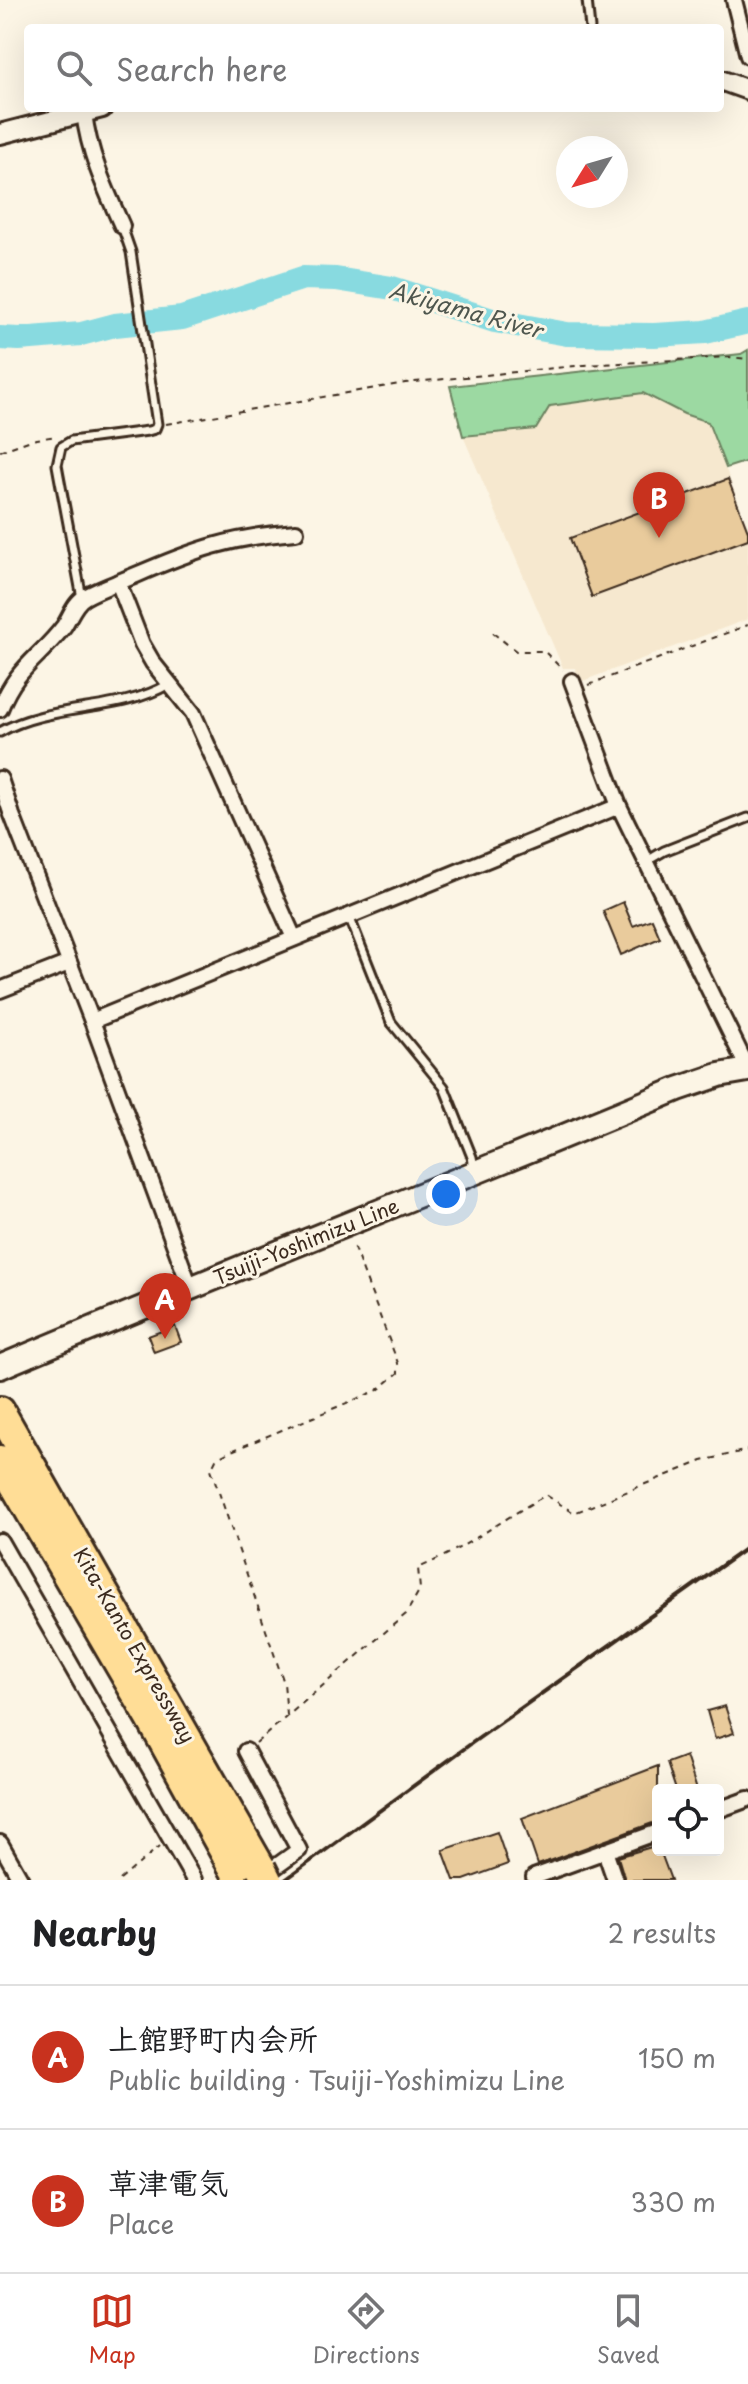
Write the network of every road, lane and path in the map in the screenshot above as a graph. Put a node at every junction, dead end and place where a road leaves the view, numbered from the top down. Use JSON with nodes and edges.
{"nodes":[{"id":1,"x":587,"y":0,"type":"edge"},
{"id":2,"x":734,"y":0,"type":"edge"},
{"id":3,"x":590,"y":24,"type":"edge"},
{"id":4,"x":748,"y":56,"type":"edge"},
{"id":5,"x":724,"y":81,"type":"edge"},
{"id":6,"x":748,"y":90,"type":"edge"},
{"id":7,"x":85,"y":112,"type":"edge"},
{"id":8,"x":93,"y":112,"type":"edge"},
{"id":9,"x":0,"y":134,"type":"edge"},
{"id":10,"x":122,"y":226,"type":"joint"},
{"id":11,"x":748,"y":359,"type":"edge"},
{"id":12,"x":165,"y":424,"type":"dead end"},
{"id":13,"x":296,"y":532,"type":"dead end"},
{"id":14,"x":118,"y":582,"type":"junction"},
{"id":15,"x":82,"y":598,"type":"junction"},
{"id":16,"x":748,"y":625,"type":"edge"},
{"id":17,"x":493,"y":633,"type":"dead end"},
{"id":18,"x":169,"y":684,"type":"junction"},
{"id":19,"x":574,"y":685,"type":"junction"},
{"id":20,"x":0,"y":709,"type":"edge"},
{"id":21,"x":0,"y":732,"type":"edge"},
{"id":22,"x":0,"y":779,"type":"edge"},
{"id":23,"x":619,"y":806,"type":"junction"},
{"id":24,"x":748,"y":818,"type":"edge"},
{"id":25,"x":646,"y":862,"type":"junction"},
{"id":26,"x":349,"y":916,"type":"junction"},
{"id":27,"x":294,"y":938,"type":"junction"},
{"id":28,"x":69,"y":963,"type":"junction"},
{"id":29,"x":0,"y":990,"type":"edge"},
{"id":30,"x":92,"y":1021,"type":"junction"},
{"id":31,"x":748,"y":1070,"type":"edge"},
{"id":32,"x":475,"y":1174,"type":"junction"},
{"id":33,"x":345,"y":1226,"type":"junction"},
{"id":34,"x":190,"y":1287,"type":"junction"},
{"id":35,"x":0,"y":1367,"type":"edge"},
{"id":36,"x":0,"y":1411,"type":"edge"},
{"id":37,"x":748,"y":1450,"type":"edge"},
{"id":38,"x":0,"y":1460,"type":"edge"},
{"id":39,"x":0,"y":1541,"type":"edge"},
{"id":40,"x":287,"y":1715,"type":"junction"},
{"id":41,"x":246,"y":1751,"type":"joint"},
{"id":42,"x":748,"y":1799,"type":"edge"},
{"id":43,"x":724,"y":1808,"type":"edge"},
{"id":44,"x":652,"y":1834,"type":"edge"},
{"id":45,"x":170,"y":1837,"type":"junction"},
{"id":46,"x":0,"y":1843,"type":"edge"},
{"id":47,"x":605,"y":1851,"type":"junction"},
{"id":48,"x":256,"y":1877,"type":"edge"},
{"id":49,"x":21,"y":1880,"type":"edge"},
{"id":50,"x":120,"y":1880,"type":"edge"},
{"id":51,"x":194,"y":1880,"type":"edge"},
{"id":52,"x":535,"y":1880,"type":"edge"},
{"id":53,"x":615,"y":1880,"type":"edge"}],
"edges":[{"from":1,"to":3,"type":"lane"},
{"from":2,"to":4,"type":"street"},
{"from":5,"to":6,"type":"street"},
{"from":7,"to":9,"type":"street"},
{"from":8,"to":10,"type":"street"},
{"from":10,"to":15,"type":"lane"},
{"from":11,"to":12,"type":"path"},
{"from":13,"to":14,"type":"street"},
{"from":14,"to":15,"type":"street"},
{"from":14,"to":18,"type":"street"},
{"from":15,"to":20,"type":"street"},
{"from":16,"to":19,"type":"path"},
{"from":17,"to":19,"type":"path"},
{"from":18,"to":21,"type":"lane"},
{"from":18,"to":27,"type":"street"},
{"from":19,"to":23,"type":"street"},
{"from":22,"to":28,"type":"street"},
{"from":23,"to":25,"type":"street"},
{"from":23,"to":26,"type":"street"},
{"from":24,"to":25,"type":"lane"},
{"from":25,"to":31,"type":"street"},
{"from":26,"to":27,"type":"street"},
{"from":26,"to":32,"type":"lane"},
{"from":27,"to":30,"type":"street"},
{"from":28,"to":29,"type":"street"},
{"from":28,"to":30,"type":"street"},
{"from":30,"to":34,"type":"street"},
{"from":31,"to":32,"type":"main road","name":"Tsuiji-Yoshimizu Line"},
{"from":32,"to":33,"type":"main road","name":"Tsuiji-Yoshimizu Line"},
{"from":33,"to":34,"type":"main road","name":"Tsuiji-Yoshimizu Line"},
{"from":33,"to":40,"type":"path"},
{"from":34,"to":35,"type":"main road","name":"Tsuiji-Yoshimizu Line"},
{"from":36,"to":48,"type":"highway","name":"Kita-Kanto Expressway"},
{"from":37,"to":40,"type":"path"},
{"from":38,"to":48,"type":"highway","name":"Kita-Kanto Expressway"},
{"from":39,"to":45,"type":"street"},
{"from":40,"to":41,"type":"path"},
{"from":41,"to":48,"type":"street"},
{"from":42,"to":43,"type":"street"},
{"from":44,"to":47,"type":"street"},
{"from":45,"to":50,"type":"path"},
{"from":45,"to":51,"type":"street"},
{"from":46,"to":49,"type":"street"},
{"from":47,"to":52,"type":"street"},
{"from":47,"to":53,"type":"street"}]}
